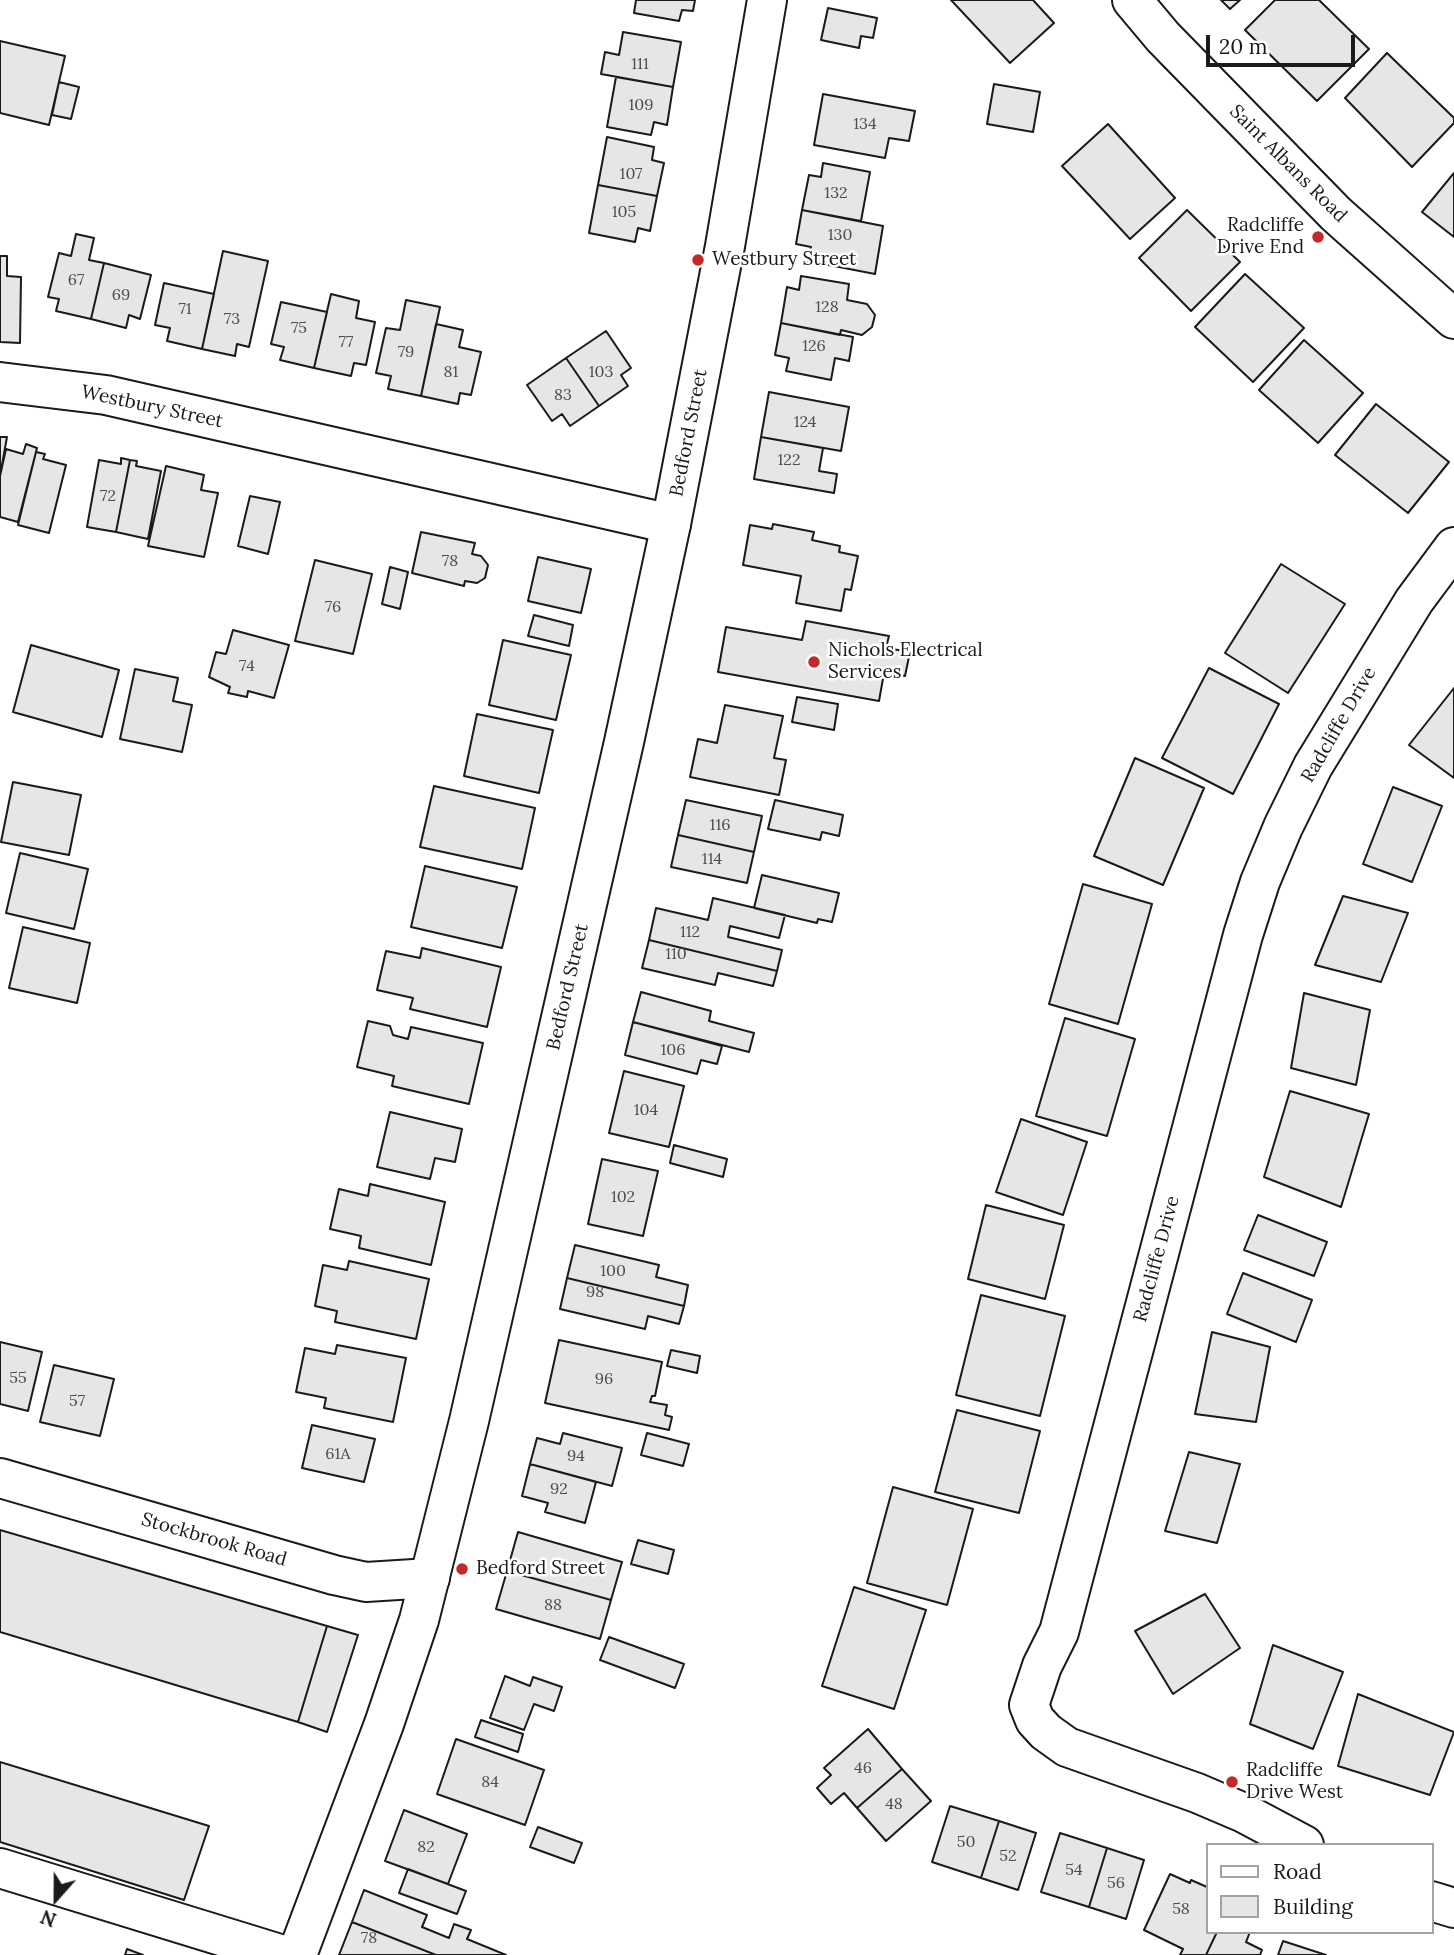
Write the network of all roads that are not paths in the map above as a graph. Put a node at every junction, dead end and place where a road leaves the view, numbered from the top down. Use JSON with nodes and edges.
{"nodes":[{"id":1,"x":767,"y":0,"type":"edge"},
{"id":2,"x":1132,"y":0,"type":"edge"},
{"id":3,"x":1454,"y":319,"type":"edge"},
{"id":4,"x":0,"y":382,"type":"edge"},
{"id":5,"x":671,"y":524,"type":"junction"},
{"id":6,"x":1454,"y":547,"type":"edge"},
{"id":7,"x":0,"y":1478,"type":"edge"},
{"id":8,"x":430,"y":1578,"type":"junction"},
{"id":9,"x":1300,"y":1843,"type":"edge"},
{"id":10,"x":0,"y":1868,"type":"edge"},
{"id":11,"x":1433,"y":1902,"type":"edge"},
{"id":12,"x":1454,"y":1908,"type":"edge"},
{"id":13,"x":283,"y":1955,"type":"edge"},
{"id":14,"x":297,"y":1955,"type":"edge"}],
"edges":[{"from":1,"to":5,"type":"street","name":"Bedford Street"},
{"from":2,"to":3,"type":"street","name":"Saint Albans Road"},
{"from":4,"to":5,"type":"street","name":"Westbury Street"},
{"from":5,"to":8,"type":"street","name":"Bedford Street"},
{"from":6,"to":9,"type":"street","name":"Radcliffe Drive"},
{"from":7,"to":8,"type":"street","name":"Stockbrook Road"},
{"from":8,"to":14,"type":"street","name":"Bedford Street"},
{"from":10,"to":13,"type":"street"},
{"from":11,"to":12,"type":"street"}]}
